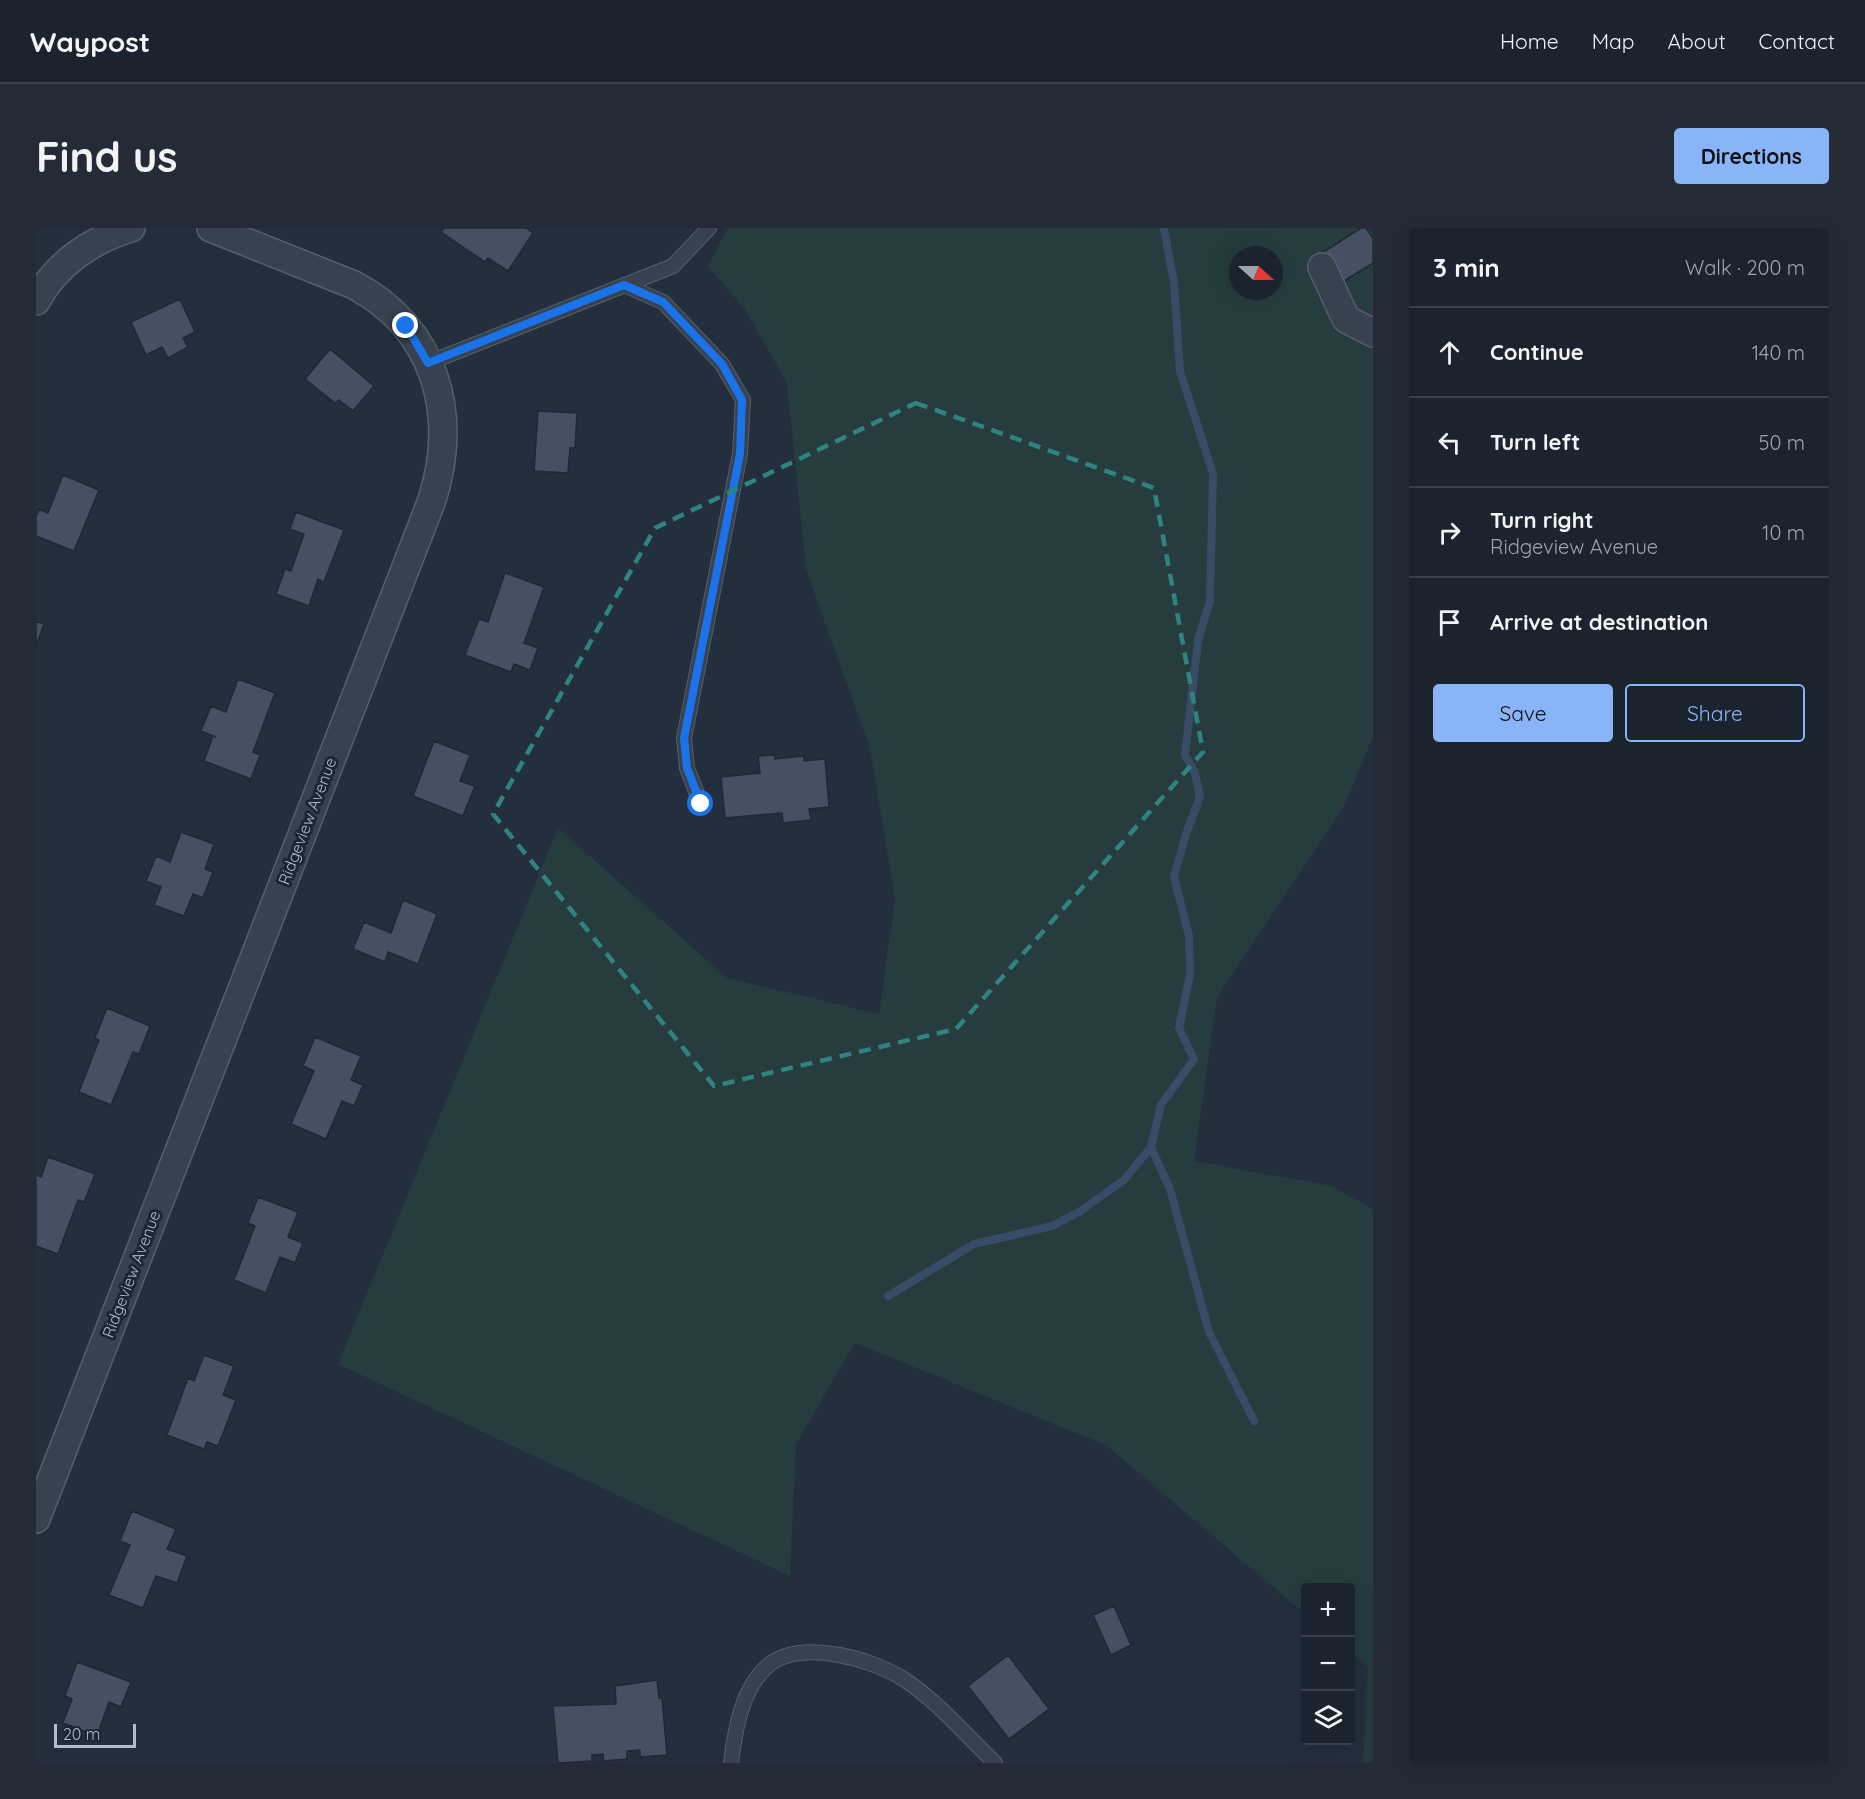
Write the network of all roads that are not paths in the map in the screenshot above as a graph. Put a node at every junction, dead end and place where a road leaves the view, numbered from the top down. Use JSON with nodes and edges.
{"nodes":[{"id":1,"x":130,"y":228,"type":"edge"},
{"id":2,"x":211,"y":228,"type":"edge"},
{"id":3,"x":709,"y":228,"type":"edge"},
{"id":4,"x":1322,"y":267,"type":"dead end"},
{"id":5,"x":624,"y":285,"type":"junction"},
{"id":6,"x":36,"y":301,"type":"edge"},
{"id":7,"x":1373,"y":333,"type":"edge"},
{"id":8,"x":428,"y":363,"type":"junction"},
{"id":9,"x":701,"y":804,"type":"dead end"},
{"id":10,"x":36,"y":1519,"type":"edge"},
{"id":11,"x":731,"y":1763,"type":"edge"},
{"id":12,"x":995,"y":1763,"type":"edge"}],
"edges":[{"from":1,"to":6,"type":"street"},
{"from":2,"to":8,"type":"street","name":"Ridgeview Avenue"},
{"from":3,"to":5,"type":"lane"},
{"from":4,"to":7,"type":"street"},
{"from":5,"to":8,"type":"lane"},
{"from":5,"to":9,"type":"lane"},
{"from":8,"to":10,"type":"street","name":"Ridgeview Avenue"},
{"from":11,"to":12,"type":"lane"}]}
